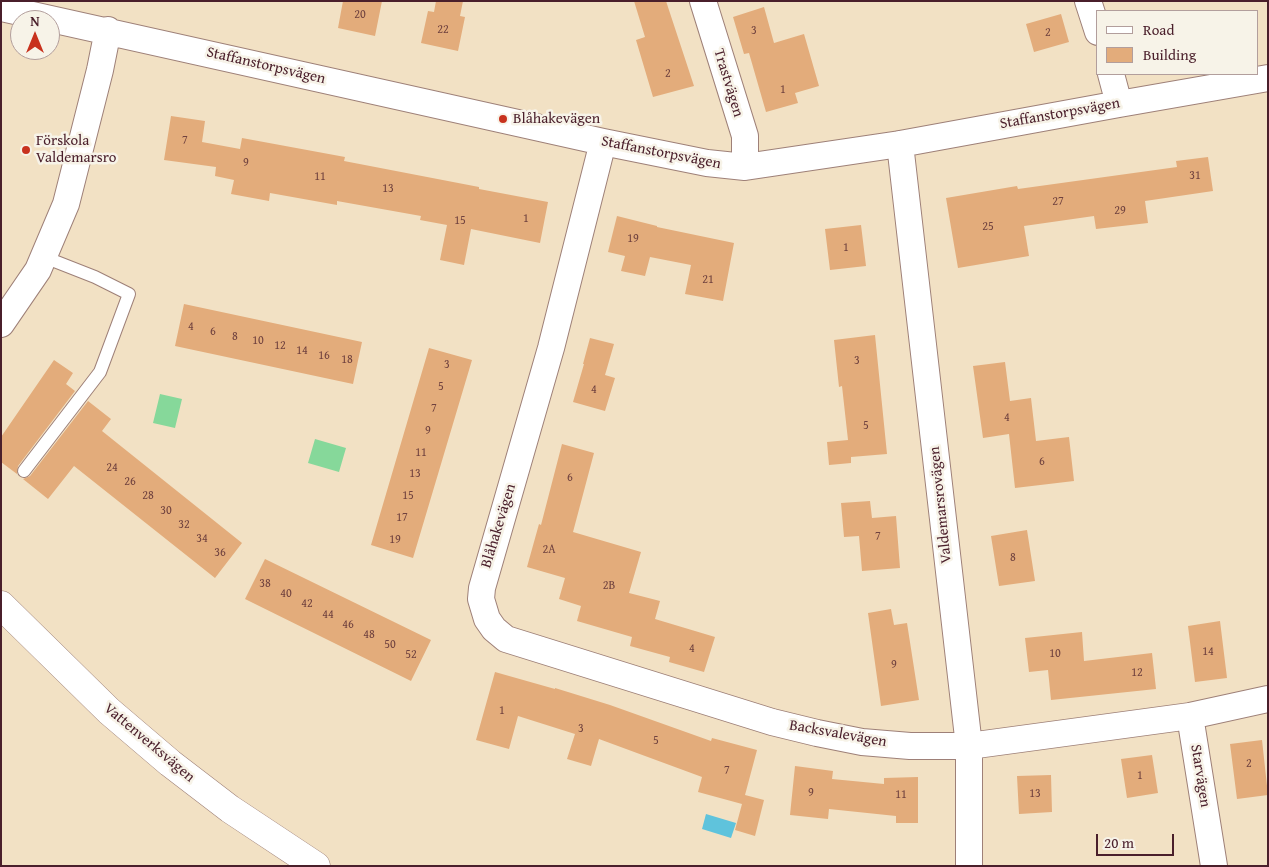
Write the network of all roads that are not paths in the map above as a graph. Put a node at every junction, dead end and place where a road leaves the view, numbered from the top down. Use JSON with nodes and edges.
{"nodes":[{"id":1,"x":703,"y":1,"type":"edge"},
{"id":2,"x":1088,"y":1,"type":"edge"},
{"id":3,"x":1,"y":8,"type":"edge"},
{"id":4,"x":1096,"y":26,"type":"edge"},
{"id":5,"x":108,"y":30,"type":"junction"},
{"id":6,"x":1111,"y":75,"type":"edge"},
{"id":7,"x":1268,"y":78,"type":"edge"},
{"id":8,"x":1119,"y":104,"type":"junction"},
{"id":9,"x":603,"y":142,"type":"junction"},
{"id":10,"x":900,"y":144,"type":"junction"},
{"id":11,"x":745,"y":167,"type":"junction"},
{"id":12,"x":44,"y":257,"type":"junction"},
{"id":13,"x":1,"y":324,"type":"edge"},
{"id":14,"x":24,"y":471,"type":"dead end"},
{"id":15,"x":1,"y":605,"type":"edge"},
{"id":16,"x":487,"y":619,"type":"joint"},
{"id":17,"x":1268,"y":699,"type":"edge"},
{"id":18,"x":1190,"y":716,"type":"junction"},
{"id":19,"x":969,"y":746,"type":"junction"},
{"id":20,"x":317,"y":865,"type":"edge"},
{"id":21,"x":969,"y":866,"type":"edge"},
{"id":22,"x":1214,"y":866,"type":"edge"}],
"edges":[{"from":1,"to":11,"type":"street","name":"Trastvägen"},
{"from":2,"to":4,"type":"street"},
{"from":3,"to":5,"type":"street","name":"Staffanstorpsvägen"},
{"from":5,"to":9,"type":"street","name":"Staffanstorpsvägen"},
{"from":5,"to":12,"type":"street"},
{"from":6,"to":8,"type":"street"},
{"from":7,"to":8,"type":"street","name":"Staffanstorpsvägen"},
{"from":8,"to":10,"type":"street","name":"Staffanstorpsvägen"},
{"from":9,"to":11,"type":"street","name":"Staffanstorpsvägen"},
{"from":9,"to":16,"type":"street","name":"Blåhakevägen"},
{"from":10,"to":11,"type":"street","name":"Staffanstorpsvägen"},
{"from":10,"to":19,"type":"street","name":"Valdemarsrovägen"},
{"from":12,"to":13,"type":"street"},
{"from":12,"to":14,"type":"lane"},
{"from":15,"to":20,"type":"street","name":"Vattenverksvägen"},
{"from":16,"to":19,"type":"street","name":"Backsvalevägen"},
{"from":17,"to":18,"type":"street","name":"Backsvalevägen"},
{"from":18,"to":19,"type":"street","name":"Backsvalevägen"},
{"from":18,"to":22,"type":"street","name":"Starvägen"},
{"from":19,"to":21,"type":"street","name":"Valdemarsrovägen"}]}
